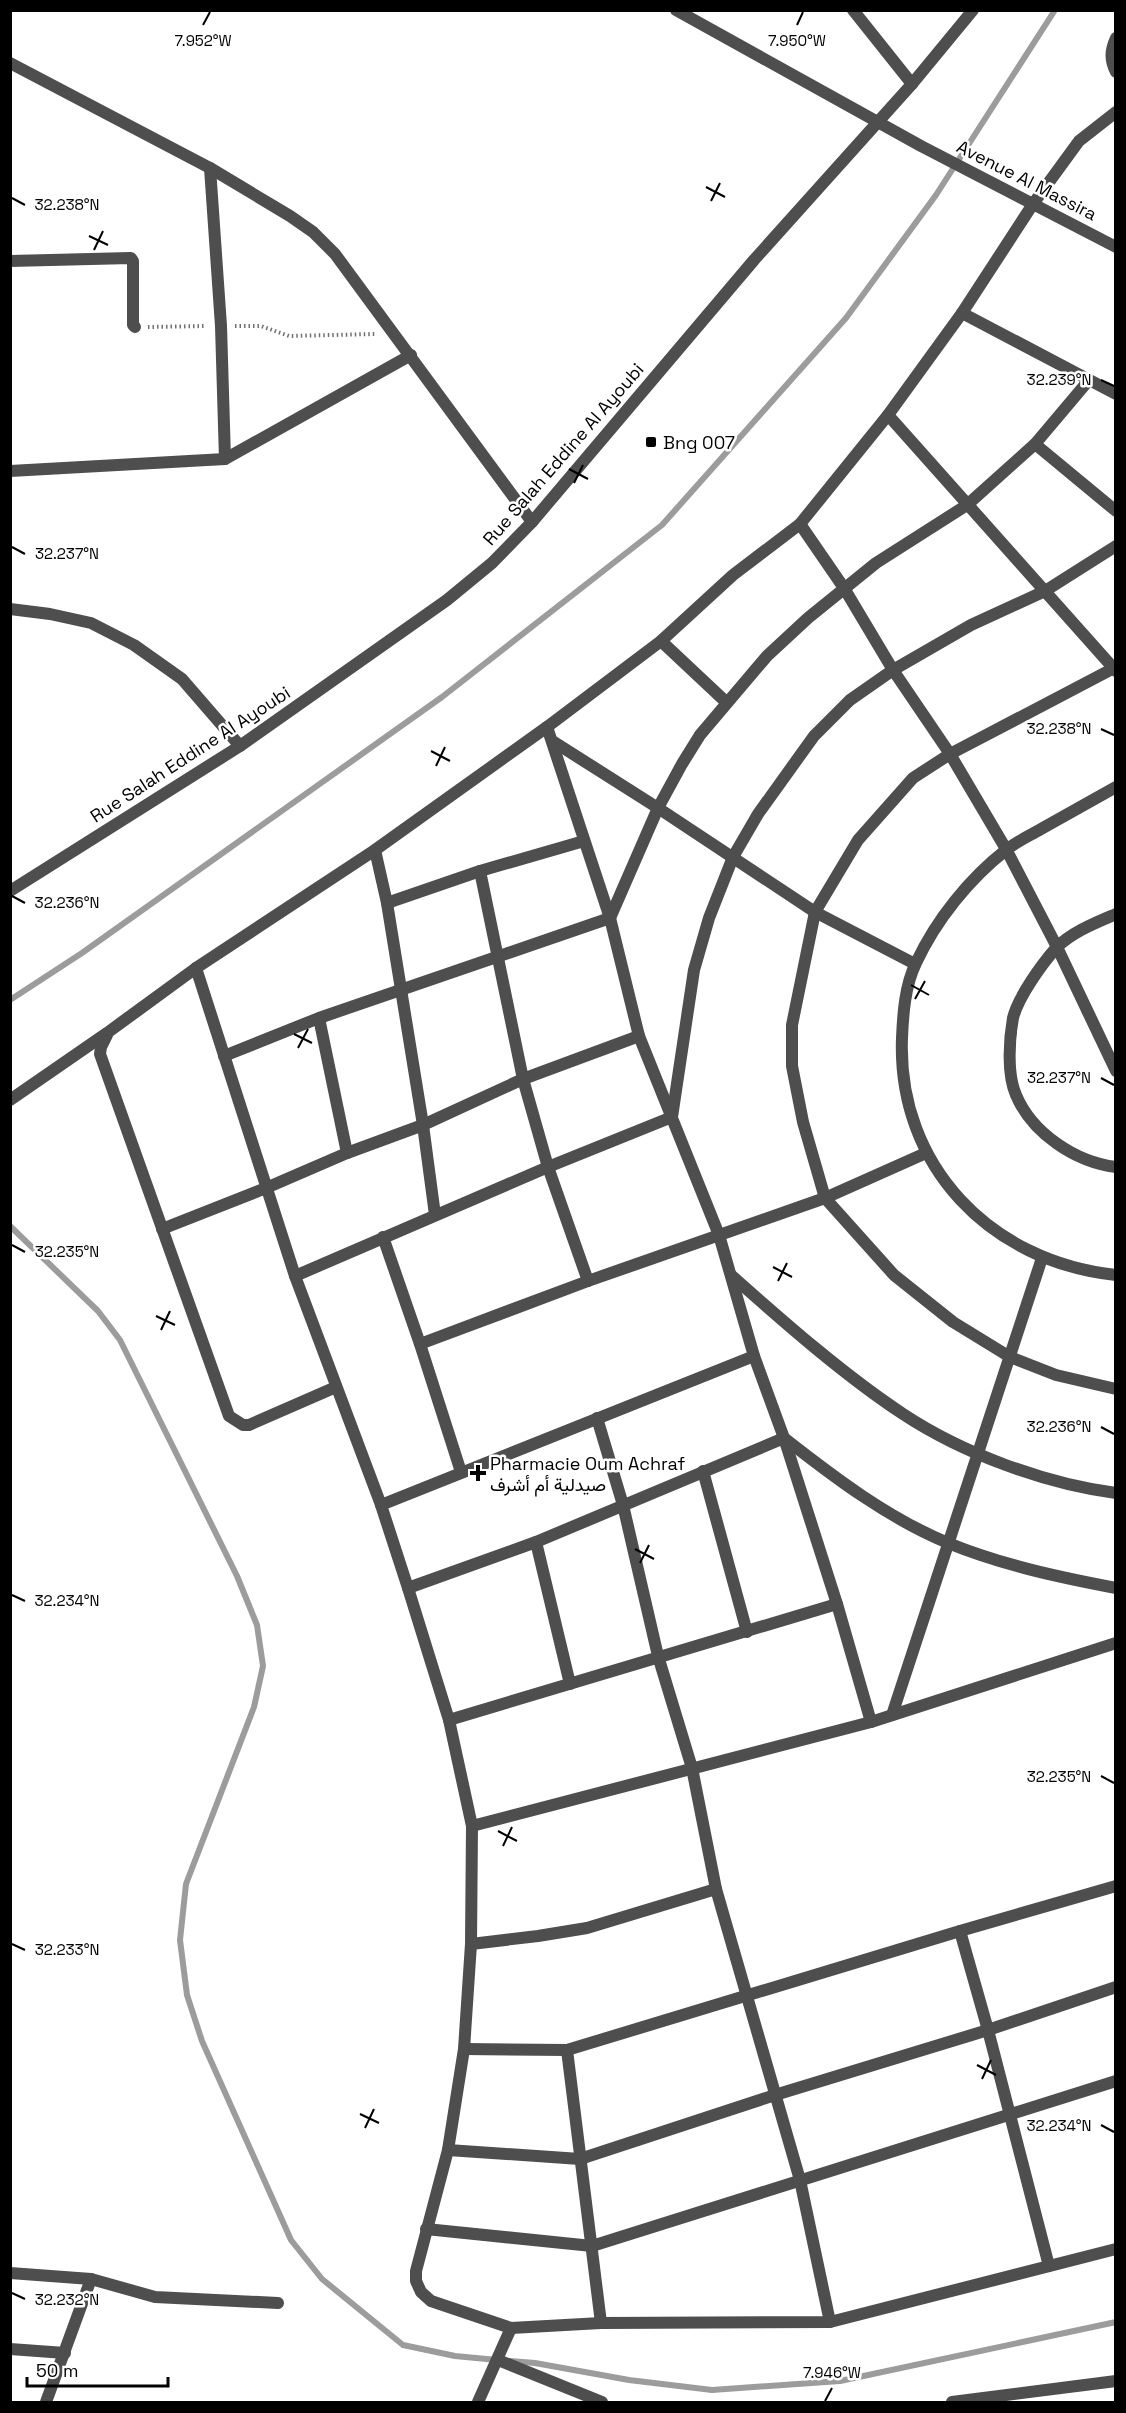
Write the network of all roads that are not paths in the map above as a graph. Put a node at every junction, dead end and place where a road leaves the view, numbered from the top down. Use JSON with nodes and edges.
{"nodes":[{"id":1,"x":676,"y":10,"type":"edge"},
{"id":2,"x":853,"y":10,"type":"edge"},
{"id":3,"x":973,"y":10,"type":"edge"},
{"id":4,"x":1116,"y":38,"type":"edge"},
{"id":5,"x":10,"y":63,"type":"edge"},
{"id":6,"x":1116,"y":72,"type":"edge"},
{"id":7,"x":912,"y":84,"type":"junction"},
{"id":8,"x":1116,"y":112,"type":"edge"},
{"id":9,"x":878,"y":121,"type":"junction"},
{"id":10,"x":210,"y":168,"type":"junction"},
{"id":11,"x":1034,"y":204,"type":"junction"},
{"id":12,"x":1116,"y":247,"type":"edge"},
{"id":13,"x":10,"y":261,"type":"edge"},
{"id":14,"x":962,"y":313,"type":"junction"},
{"id":15,"x":135,"y":327,"type":"road end"},
{"id":16,"x":411,"y":355,"type":"junction"},
{"id":17,"x":1089,"y":380,"type":"junction"},
{"id":18,"x":1116,"y":394,"type":"edge"},
{"id":19,"x":888,"y":415,"type":"junction"},
{"id":20,"x":1035,"y":444,"type":"junction"},
{"id":21,"x":225,"y":459,"type":"junction"},
{"id":22,"x":10,"y":471,"type":"edge"},
{"id":23,"x":967,"y":505,"type":"junction"},
{"id":24,"x":1116,"y":511,"type":"edge"},
{"id":25,"x":532,"y":522,"type":"junction"},
{"id":26,"x":800,"y":524,"type":"junction"},
{"id":27,"x":1116,"y":546,"type":"edge"},
{"id":28,"x":844,"y":588,"type":"junction"},
{"id":29,"x":1045,"y":591,"type":"junction"},
{"id":30,"x":10,"y":609,"type":"edge"},
{"id":31,"x":661,"y":641,"type":"junction"},
{"id":32,"x":1115,"y":669,"type":"edge"},
{"id":33,"x":893,"y":670,"type":"junction"},
{"id":34,"x":726,"y":702,"type":"junction"},
{"id":35,"x":548,"y":727,"type":"junction"},
{"id":36,"x":554,"y":742,"type":"junction"},
{"id":37,"x":240,"y":746,"type":"junction"},
{"id":38,"x":950,"y":754,"type":"junction"},
{"id":39,"x":1116,"y":787,"type":"edge"},
{"id":40,"x":658,"y":808,"type":"junction"},
{"id":41,"x":584,"y":841,"type":"junction"},
{"id":42,"x":1006,"y":849,"type":"junction"},
{"id":43,"x":375,"y":850,"type":"junction"},
{"id":44,"x":733,"y":857,"type":"junction"},
{"id":45,"x":480,"y":871,"type":"junction"},
{"id":46,"x":10,"y":891,"type":"edge"},
{"id":47,"x":387,"y":903,"type":"junction"},
{"id":48,"x":815,"y":912,"type":"junction"},
{"id":49,"x":1116,"y":914,"type":"edge"},
{"id":50,"x":610,"y":918,"type":"junction"},
{"id":51,"x":1057,"y":947,"type":"junction"},
{"id":52,"x":498,"y":958,"type":"junction"},
{"id":53,"x":915,"y":964,"type":"junction"},
{"id":54,"x":196,"y":968,"type":"junction"},
{"id":55,"x":399,"y":990,"type":"junction"},
{"id":56,"x":319,"y":1018,"type":"junction"},
{"id":57,"x":107,"y":1034,"type":"junction"},
{"id":58,"x":639,"y":1036,"type":"junction"},
{"id":59,"x":224,"y":1056,"type":"junction"},
{"id":60,"x":1113,"y":1057,"type":"edge"},
{"id":61,"x":1116,"y":1071,"type":"edge"},
{"id":62,"x":523,"y":1078,"type":"junction"},
{"id":63,"x":10,"y":1100,"type":"edge"},
{"id":64,"x":672,"y":1117,"type":"junction"},
{"id":65,"x":423,"y":1125,"type":"junction"},
{"id":66,"x":347,"y":1153,"type":"junction"},
{"id":67,"x":926,"y":1153,"type":"junction"},
{"id":68,"x":549,"y":1167,"type":"junction"},
{"id":69,"x":1116,"y":1167,"type":"edge"},
{"id":70,"x":266,"y":1188,"type":"junction"},
{"id":71,"x":825,"y":1198,"type":"junction"},
{"id":72,"x":435,"y":1215,"type":"junction"},
{"id":73,"x":162,"y":1229,"type":"junction"},
{"id":74,"x":719,"y":1235,"type":"junction"},
{"id":75,"x":383,"y":1237,"type":"junction"},
{"id":76,"x":1042,"y":1258,"type":"junction"},
{"id":77,"x":731,"y":1275,"type":"junction"},
{"id":78,"x":1116,"y":1275,"type":"edge"},
{"id":79,"x":295,"y":1276,"type":"junction"},
{"id":80,"x":588,"y":1281,"type":"junction"},
{"id":81,"x":420,"y":1344,"type":"junction"},
{"id":82,"x":754,"y":1356,"type":"junction"},
{"id":83,"x":1010,"y":1357,"type":"junction"},
{"id":84,"x":336,"y":1388,"type":"junction"},
{"id":85,"x":1116,"y":1389,"type":"edge"},
{"id":86,"x":597,"y":1418,"type":"junction"},
{"id":87,"x":784,"y":1438,"type":"junction"},
{"id":88,"x":977,"y":1455,"type":"junction"},
{"id":89,"x":702,"y":1471,"type":"junction"},
{"id":90,"x":461,"y":1472,"type":"junction"},
{"id":91,"x":1116,"y":1493,"type":"edge"},
{"id":92,"x":381,"y":1504,"type":"junction"},
{"id":93,"x":623,"y":1505,"type":"junction"},
{"id":94,"x":536,"y":1542,"type":"junction"},
{"id":95,"x":947,"y":1543,"type":"junction"},
{"id":96,"x":408,"y":1588,"type":"junction"},
{"id":97,"x":1116,"y":1588,"type":"edge"},
{"id":98,"x":837,"y":1604,"type":"junction"},
{"id":99,"x":747,"y":1632,"type":"junction"},
{"id":100,"x":1115,"y":1645,"type":"edge"},
{"id":101,"x":658,"y":1656,"type":"junction"},
{"id":102,"x":570,"y":1684,"type":"junction"},
{"id":103,"x":892,"y":1715,"type":"junction"},
{"id":104,"x":449,"y":1720,"type":"junction"},
{"id":105,"x":871,"y":1722,"type":"junction"},
{"id":106,"x":692,"y":1768,"type":"junction"},
{"id":107,"x":472,"y":1826,"type":"junction"},
{"id":108,"x":1116,"y":1886,"type":"edge"},
{"id":109,"x":716,"y":1889,"type":"junction"},
{"id":110,"x":960,"y":1931,"type":"junction"},
{"id":111,"x":471,"y":1944,"type":"junction"},
{"id":112,"x":1116,"y":1987,"type":"edge"},
{"id":113,"x":747,"y":1997,"type":"junction"},
{"id":114,"x":988,"y":2030,"type":"junction"},
{"id":115,"x":464,"y":2049,"type":"junction"},
{"id":116,"x":567,"y":2050,"type":"junction"},
{"id":117,"x":1116,"y":2081,"type":"edge"},
{"id":118,"x":775,"y":2095,"type":"junction"},
{"id":119,"x":1009,"y":2114,"type":"junction"},
{"id":120,"x":448,"y":2150,"type":"junction"},
{"id":121,"x":580,"y":2159,"type":"junction"},
{"id":122,"x":800,"y":2180,"type":"junction"},
{"id":123,"x":426,"y":2229,"type":"junction"},
{"id":124,"x":592,"y":2246,"type":"junction"},
{"id":125,"x":1116,"y":2250,"type":"edge"},
{"id":126,"x":1049,"y":2266,"type":"junction"},
{"id":127,"x":10,"y":2273,"type":"edge"},
{"id":128,"x":92,"y":2279,"type":"junction"},
{"id":129,"x":278,"y":2303,"type":"dead end"},
{"id":130,"x":830,"y":2322,"type":"junction"},
{"id":131,"x":601,"y":2324,"type":"junction"},
{"id":132,"x":508,"y":2334,"type":"junction"},
{"id":133,"x":10,"y":2349,"type":"edge"},
{"id":134,"x":65,"y":2353,"type":"junction"},
{"id":135,"x":498,"y":2360,"type":"junction"},
{"id":136,"x":1116,"y":2381,"type":"edge"},
{"id":137,"x":600,"y":2402,"type":"edge"},
{"id":138,"x":46,"y":2403,"type":"edge"},
{"id":139,"x":478,"y":2403,"type":"edge"},
{"id":140,"x":952,"y":2403,"type":"edge"}],
"edges":[{"from":1,"to":9,"type":"street"},
{"from":2,"to":7,"type":"street"},
{"from":3,"to":7,"type":"street","name":"Rue Salah Eddine Al Ayoubi"},
{"from":4,"to":6,"type":"street"},
{"from":5,"to":10,"type":"street"},
{"from":7,"to":9,"type":"street","name":"Rue Salah Eddine Al Ayoubi"},
{"from":8,"to":11,"type":"street"},
{"from":9,"to":11,"type":"street","name":"Avenue Al Massira"},
{"from":9,"to":25,"type":"street","name":"Rue Salah Eddine Al Ayoubi"},
{"from":10,"to":16,"type":"street"},
{"from":10,"to":21,"type":"street"},
{"from":11,"to":12,"type":"street","name":"Avenue Al Massira"},
{"from":11,"to":14,"type":"street"},
{"from":13,"to":15,"type":"street"},
{"from":14,"to":17,"type":"street"},
{"from":14,"to":19,"type":"street"},
{"from":16,"to":21,"type":"street"},
{"from":16,"to":25,"type":"street"},
{"from":17,"to":18,"type":"street"},
{"from":17,"to":20,"type":"street"},
{"from":19,"to":23,"type":"street"},
{"from":19,"to":26,"type":"street"},
{"from":20,"to":23,"type":"street"},
{"from":20,"to":24,"type":"street"},
{"from":21,"to":22,"type":"street"},
{"from":23,"to":28,"type":"street"},
{"from":23,"to":29,"type":"street"},
{"from":25,"to":37,"type":"street","name":"Rue Salah Eddine Al Ayoubi"},
{"from":26,"to":28,"type":"street"},
{"from":26,"to":31,"type":"street"},
{"from":27,"to":29,"type":"street"},
{"from":28,"to":33,"type":"street"},
{"from":28,"to":34,"type":"street"},
{"from":29,"to":32,"type":"street"},
{"from":29,"to":33,"type":"street"},
{"from":30,"to":37,"type":"street"},
{"from":31,"to":34,"type":"street"},
{"from":31,"to":35,"type":"street"},
{"from":32,"to":38,"type":"street"},
{"from":33,"to":38,"type":"street"},
{"from":33,"to":44,"type":"street"},
{"from":34,"to":40,"type":"street"},
{"from":35,"to":36,"type":"street"},
{"from":35,"to":43,"type":"street"},
{"from":36,"to":40,"type":"street"},
{"from":36,"to":41,"type":"street"},
{"from":37,"to":46,"type":"street","name":"Rue Salah Eddine Al Ayoubi"},
{"from":38,"to":42,"type":"street"},
{"from":38,"to":48,"type":"street"},
{"from":39,"to":42,"type":"street"},
{"from":40,"to":44,"type":"street"},
{"from":40,"to":50,"type":"street"},
{"from":41,"to":45,"type":"street"},
{"from":41,"to":50,"type":"street"},
{"from":42,"to":51,"type":"street"},
{"from":42,"to":53,"type":"street"},
{"from":43,"to":47,"type":"street"},
{"from":43,"to":54,"type":"street"},
{"from":44,"to":48,"type":"street"},
{"from":44,"to":64,"type":"street"},
{"from":45,"to":47,"type":"street"},
{"from":45,"to":52,"type":"street"},
{"from":47,"to":55,"type":"street"},
{"from":48,"to":53,"type":"street"},
{"from":48,"to":71,"type":"street"},
{"from":49,"to":51,"type":"street"},
{"from":50,"to":52,"type":"street"},
{"from":50,"to":58,"type":"street"},
{"from":51,"to":60,"type":"street"},
{"from":51,"to":69,"type":"street"},
{"from":52,"to":55,"type":"street"},
{"from":52,"to":62,"type":"street"},
{"from":53,"to":67,"type":"street"},
{"from":54,"to":57,"type":"street"},
{"from":54,"to":59,"type":"street"},
{"from":55,"to":56,"type":"street"},
{"from":55,"to":65,"type":"street"},
{"from":56,"to":59,"type":"street"},
{"from":56,"to":66,"type":"street"},
{"from":57,"to":63,"type":"street"},
{"from":57,"to":73,"type":"street"},
{"from":58,"to":62,"type":"street"},
{"from":58,"to":64,"type":"street"},
{"from":59,"to":70,"type":"street"},
{"from":60,"to":61,"type":"street"},
{"from":62,"to":65,"type":"street"},
{"from":62,"to":68,"type":"street"},
{"from":64,"to":68,"type":"street"},
{"from":64,"to":74,"type":"street"},
{"from":65,"to":66,"type":"street"},
{"from":65,"to":72,"type":"street"},
{"from":66,"to":70,"type":"street"},
{"from":67,"to":71,"type":"street"},
{"from":67,"to":76,"type":"street"},
{"from":68,"to":72,"type":"street"},
{"from":68,"to":80,"type":"street"},
{"from":70,"to":73,"type":"street"},
{"from":70,"to":79,"type":"street"},
{"from":71,"to":74,"type":"street"},
{"from":71,"to":83,"type":"street"},
{"from":72,"to":75,"type":"street"},
{"from":73,"to":84,"type":"street"},
{"from":74,"to":77,"type":"street"},
{"from":74,"to":80,"type":"street"},
{"from":75,"to":79,"type":"street"},
{"from":75,"to":81,"type":"street"},
{"from":76,"to":78,"type":"street"},
{"from":76,"to":83,"type":"street"},
{"from":77,"to":82,"type":"street"},
{"from":77,"to":88,"type":"street"},
{"from":79,"to":84,"type":"street"},
{"from":80,"to":81,"type":"street"},
{"from":81,"to":90,"type":"street"},
{"from":82,"to":86,"type":"street"},
{"from":82,"to":87,"type":"street"},
{"from":83,"to":85,"type":"street"},
{"from":83,"to":88,"type":"street"},
{"from":84,"to":92,"type":"street"},
{"from":86,"to":90,"type":"street"},
{"from":86,"to":93,"type":"street"},
{"from":87,"to":89,"type":"street"},
{"from":87,"to":95,"type":"street"},
{"from":87,"to":98,"type":"street"},
{"from":88,"to":91,"type":"street"},
{"from":88,"to":95,"type":"street"},
{"from":89,"to":93,"type":"street"},
{"from":89,"to":99,"type":"street"},
{"from":90,"to":92,"type":"street"},
{"from":92,"to":96,"type":"street"},
{"from":93,"to":94,"type":"street"},
{"from":93,"to":101,"type":"street"},
{"from":94,"to":96,"type":"street"},
{"from":94,"to":102,"type":"street"},
{"from":95,"to":97,"type":"street"},
{"from":95,"to":103,"type":"street"},
{"from":96,"to":104,"type":"street"},
{"from":98,"to":99,"type":"street"},
{"from":98,"to":105,"type":"street"},
{"from":99,"to":101,"type":"street"},
{"from":100,"to":103,"type":"street"},
{"from":101,"to":102,"type":"street"},
{"from":101,"to":106,"type":"street"},
{"from":102,"to":104,"type":"street"},
{"from":103,"to":105,"type":"street"},
{"from":104,"to":107,"type":"street"},
{"from":105,"to":106,"type":"street"},
{"from":106,"to":107,"type":"street"},
{"from":106,"to":109,"type":"street"},
{"from":107,"to":111,"type":"street"},
{"from":108,"to":110,"type":"street"},
{"from":109,"to":111,"type":"street"},
{"from":109,"to":113,"type":"street"},
{"from":110,"to":113,"type":"street"},
{"from":110,"to":114,"type":"street"},
{"from":111,"to":115,"type":"street"},
{"from":112,"to":114,"type":"street"},
{"from":113,"to":116,"type":"street"},
{"from":113,"to":118,"type":"street"},
{"from":114,"to":118,"type":"street"},
{"from":114,"to":119,"type":"street"},
{"from":115,"to":116,"type":"street"},
{"from":115,"to":120,"type":"street"},
{"from":116,"to":121,"type":"street"},
{"from":117,"to":119,"type":"street"},
{"from":118,"to":121,"type":"street"},
{"from":118,"to":122,"type":"street"},
{"from":119,"to":122,"type":"street"},
{"from":119,"to":126,"type":"street"},
{"from":120,"to":121,"type":"street"},
{"from":120,"to":123,"type":"street"},
{"from":121,"to":124,"type":"street"},
{"from":122,"to":124,"type":"street"},
{"from":122,"to":130,"type":"street"},
{"from":123,"to":124,"type":"street"},
{"from":123,"to":132,"type":"street"},
{"from":124,"to":131,"type":"street"},
{"from":125,"to":126,"type":"street"},
{"from":126,"to":130,"type":"street"},
{"from":127,"to":128,"type":"street"},
{"from":128,"to":129,"type":"street"},
{"from":128,"to":134,"type":"street"},
{"from":130,"to":131,"type":"street"},
{"from":131,"to":132,"type":"street"},
{"from":132,"to":135,"type":"street"},
{"from":133,"to":134,"type":"street"},
{"from":134,"to":138,"type":"street"},
{"from":135,"to":137,"type":"street"},
{"from":135,"to":139,"type":"street"},
{"from":136,"to":140,"type":"street"}]}
